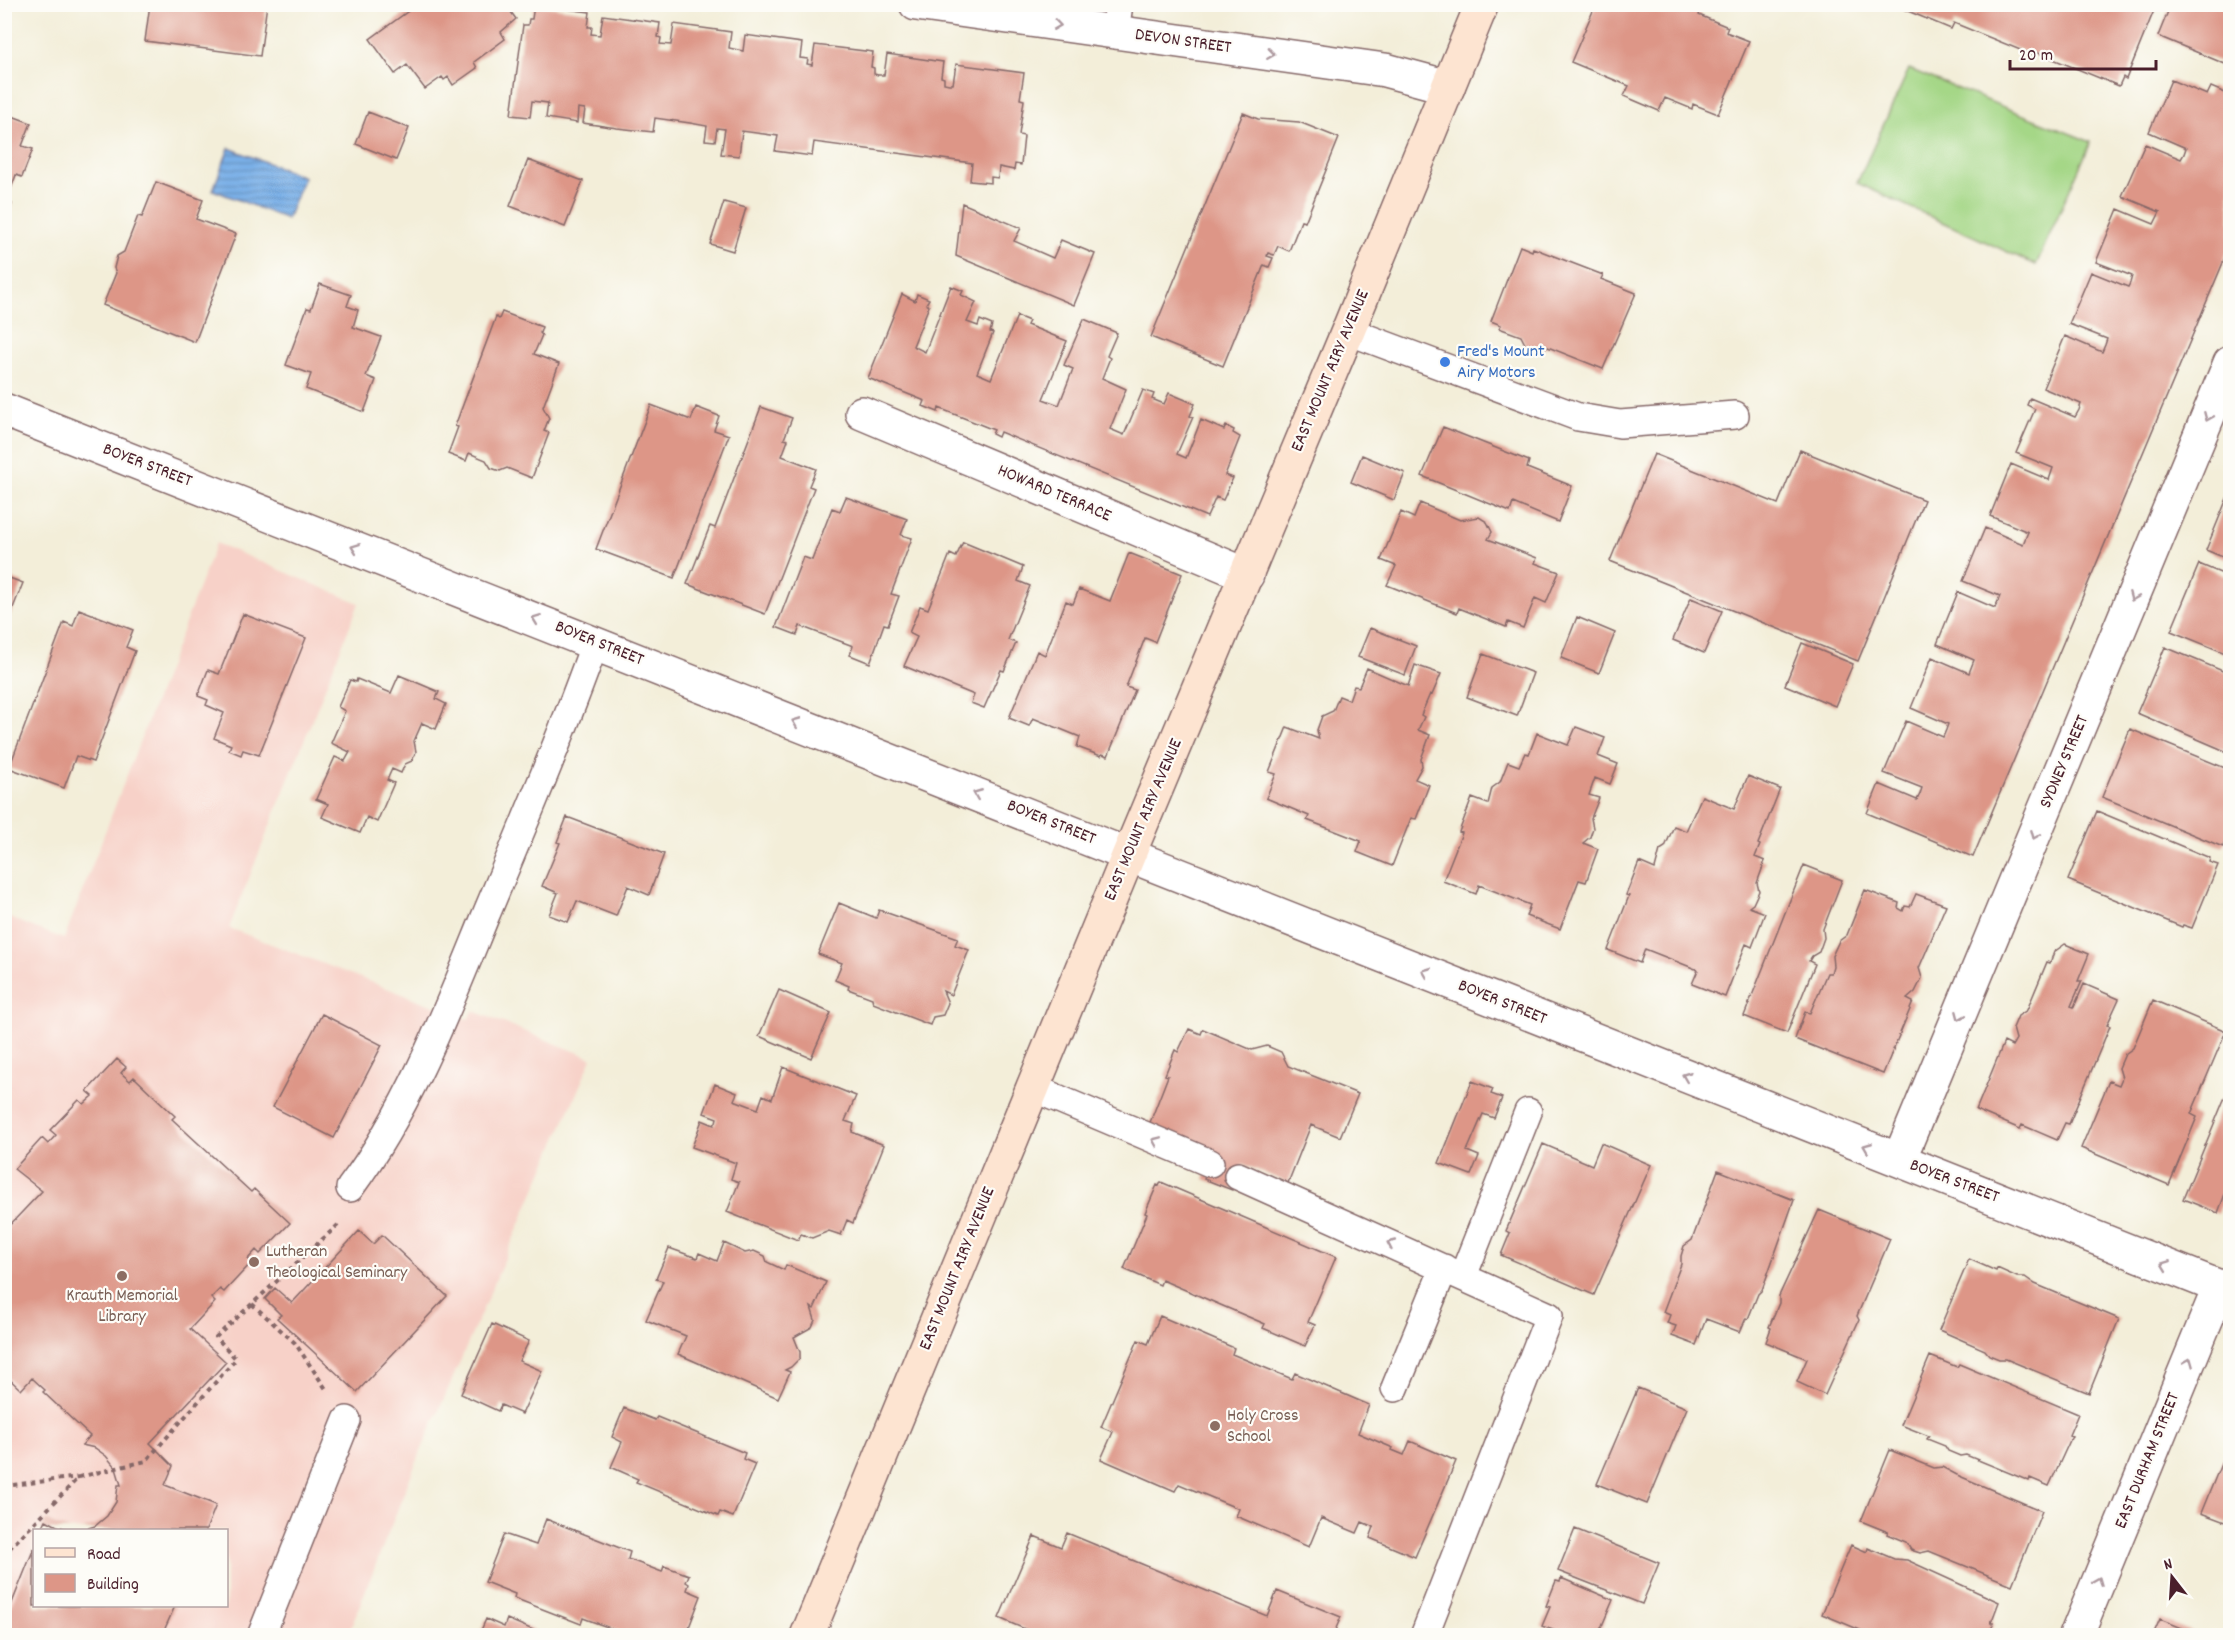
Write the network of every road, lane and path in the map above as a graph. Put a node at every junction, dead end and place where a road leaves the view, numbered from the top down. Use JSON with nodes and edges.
{"nodes":[{"id":1,"x":916,"y":4,"type":"edge"},
{"id":2,"x":1482,"y":4,"type":"edge"},
{"id":3,"x":1117,"y":19,"type":"edge"},
{"id":4,"x":1448,"y":87,"type":"junction"},
{"id":5,"x":1348,"y":331,"type":"junction"},
{"id":6,"x":2230,"y":363,"type":"edge"},
{"id":7,"x":4,"y":410,"type":"edge"},
{"id":8,"x":862,"y":413,"type":"dead end"},
{"id":9,"x":1735,"y":415,"type":"dead end"},
{"id":10,"x":1247,"y":574,"type":"junction"},
{"id":11,"x":595,"y":643,"type":"junction"},
{"id":12,"x":1129,"y":854,"type":"junction"},
{"id":13,"x":1033,"y":1088,"type":"junction"},
{"id":14,"x":1528,"y":1112,"type":"dead end"},
{"id":15,"x":1899,"y":1160,"type":"junction"},
{"id":16,"x":1210,"y":1163,"type":"dead end"},
{"id":17,"x":1238,"y":1176,"type":"dead end"},
{"id":18,"x":350,"y":1188,"type":"joint"},
{"id":19,"x":1453,"y":1272,"type":"junction"},
{"id":20,"x":2225,"y":1289,"type":"edge"},
{"id":21,"x":252,"y":1304,"type":"junction"},
{"id":22,"x":1395,"y":1388,"type":"dead end"},
{"id":23,"x":347,"y":1419,"type":"joint"},
{"id":24,"x":79,"y":1477,"type":"junction"},
{"id":25,"x":4,"y":1486,"type":"edge"},
{"id":26,"x":4,"y":1554,"type":"edge"},
{"id":27,"x":261,"y":1635,"type":"edge"},
{"id":28,"x":807,"y":1635,"type":"edge"},
{"id":29,"x":1424,"y":1635,"type":"edge"},
{"id":30,"x":2076,"y":1635,"type":"edge"}],
"edges":[{"from":1,"to":3,"type":"street","name":"DEVON STREET","one_way":true},
{"from":2,"to":4,"type":"main road","name":"EAST MOUNT AIRY AVENUE"},
{"from":3,"to":4,"type":"street","name":"DEVON STREET","one_way":true},
{"from":4,"to":5,"type":"main road","name":"EAST MOUNT AIRY AVENUE"},
{"from":5,"to":9,"type":"lane"},
{"from":5,"to":10,"type":"main road","name":"EAST MOUNT AIRY AVENUE"},
{"from":6,"to":15,"type":"street","name":"SYDNEY STREET","one_way":true},
{"from":11,"to":7,"type":"street","name":"BOYER STREET","one_way":true},
{"from":8,"to":10,"type":"street","name":"HOWARD TERRACE"},
{"from":10,"to":12,"type":"main road","name":"EAST MOUNT AIRY AVENUE"},
{"from":12,"to":11,"type":"street","name":"BOYER STREET","one_way":true},
{"from":11,"to":18,"type":"lane"},
{"from":12,"to":13,"type":"main road","name":"EAST MOUNT AIRY AVENUE"},
{"from":15,"to":12,"type":"street","name":"BOYER STREET","one_way":true},
{"from":16,"to":13,"type":"lane","one_way":true},
{"from":13,"to":28,"type":"main road","name":"EAST MOUNT AIRY AVENUE"},
{"from":14,"to":19,"type":"lane"},
{"from":20,"to":15,"type":"street","name":"BOYER STREET","one_way":true},
{"from":19,"to":17,"type":"lane","one_way":true},
{"from":18,"to":21,"type":"path"},
{"from":19,"to":22,"type":"lane"},
{"from":19,"to":29,"type":"lane"},
{"from":30,"to":20,"type":"street","name":"EAST DURHAM STREET","one_way":true},
{"from":21,"to":23,"type":"path"},
{"from":21,"to":24,"type":"path"},
{"from":23,"to":27,"type":"lane"},
{"from":24,"to":25,"type":"path"},
{"from":24,"to":26,"type":"path"}]}
